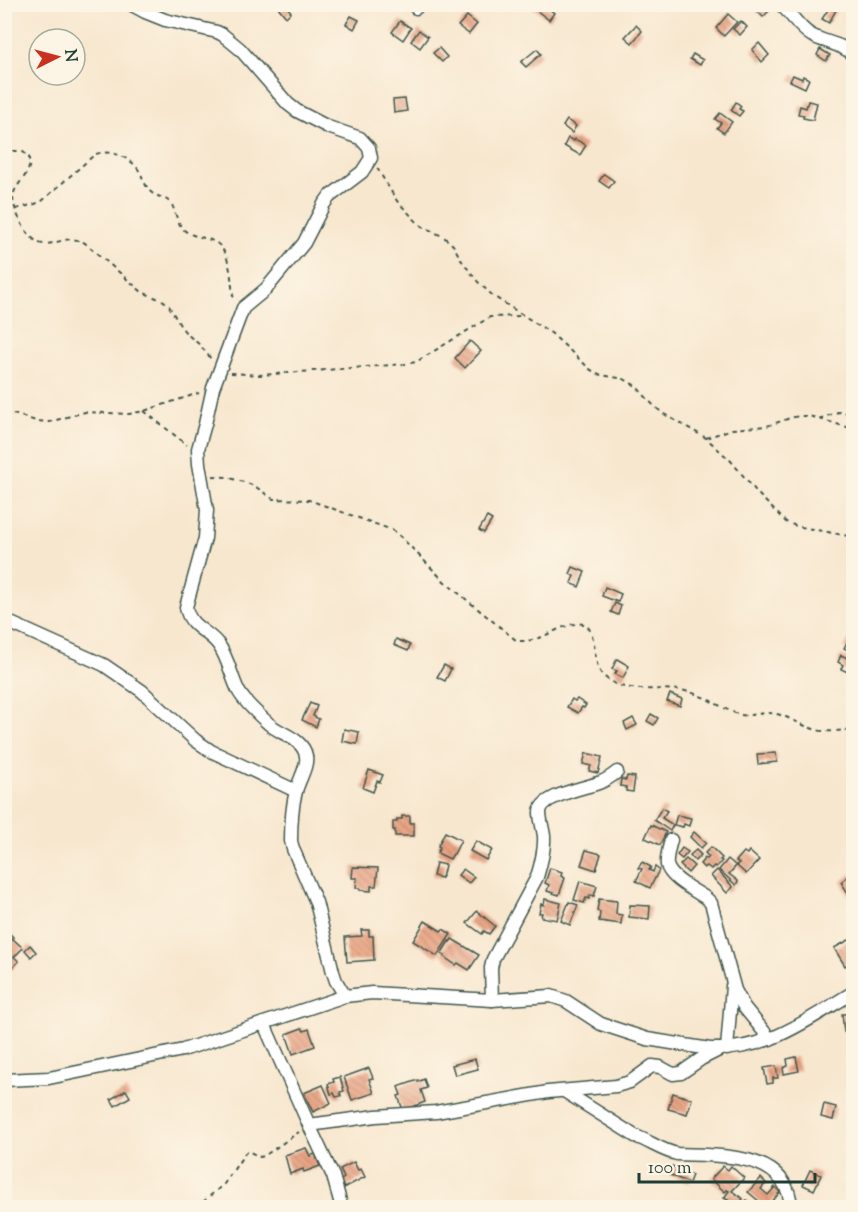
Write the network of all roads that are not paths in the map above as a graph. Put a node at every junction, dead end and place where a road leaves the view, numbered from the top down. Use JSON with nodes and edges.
{"nodes":[{"id":1,"x":130,"y":4,"type":"edge"},
{"id":2,"x":780,"y":4,"type":"edge"},
{"id":3,"x":854,"y":55,"type":"edge"},
{"id":4,"x":4,"y":620,"type":"edge"},
{"id":5,"x":617,"y":772,"type":"dead end"},
{"id":6,"x":296,"y":791,"type":"junction"},
{"id":7,"x":671,"y":840,"type":"dead end"},
{"id":8,"x":733,"y":982,"type":"junction"},
{"id":9,"x":854,"y":992,"type":"edge"},
{"id":10,"x":345,"y":996,"type":"junction"},
{"id":11,"x":492,"y":999,"type":"junction"},
{"id":12,"x":264,"y":1023,"type":"junction"},
{"id":13,"x":770,"y":1039,"type":"junction"},
{"id":14,"x":723,"y":1049,"type":"junction"},
{"id":15,"x":4,"y":1080,"type":"edge"},
{"id":16,"x":564,"y":1091,"type":"junction"},
{"id":17,"x":309,"y":1125,"type":"junction"},
{"id":18,"x":342,"y":1208,"type":"edge"},
{"id":19,"x":791,"y":1208,"type":"edge"}],
"edges":[{"from":1,"to":6,"type":"street"},
{"from":2,"to":3,"type":"street"},
{"from":4,"to":6,"type":"street"},
{"from":5,"to":11,"type":"street"},
{"from":6,"to":10,"type":"street"},
{"from":7,"to":8,"type":"street"},
{"from":8,"to":13,"type":"street"},
{"from":8,"to":14,"type":"street"},
{"from":9,"to":13,"type":"street"},
{"from":10,"to":11,"type":"street"},
{"from":10,"to":12,"type":"street"},
{"from":11,"to":14,"type":"street"},
{"from":12,"to":15,"type":"street"},
{"from":12,"to":17,"type":"street"},
{"from":13,"to":14,"type":"street"},
{"from":14,"to":16,"type":"street"},
{"from":16,"to":17,"type":"street"},
{"from":16,"to":19,"type":"street"},
{"from":17,"to":18,"type":"street"}]}
